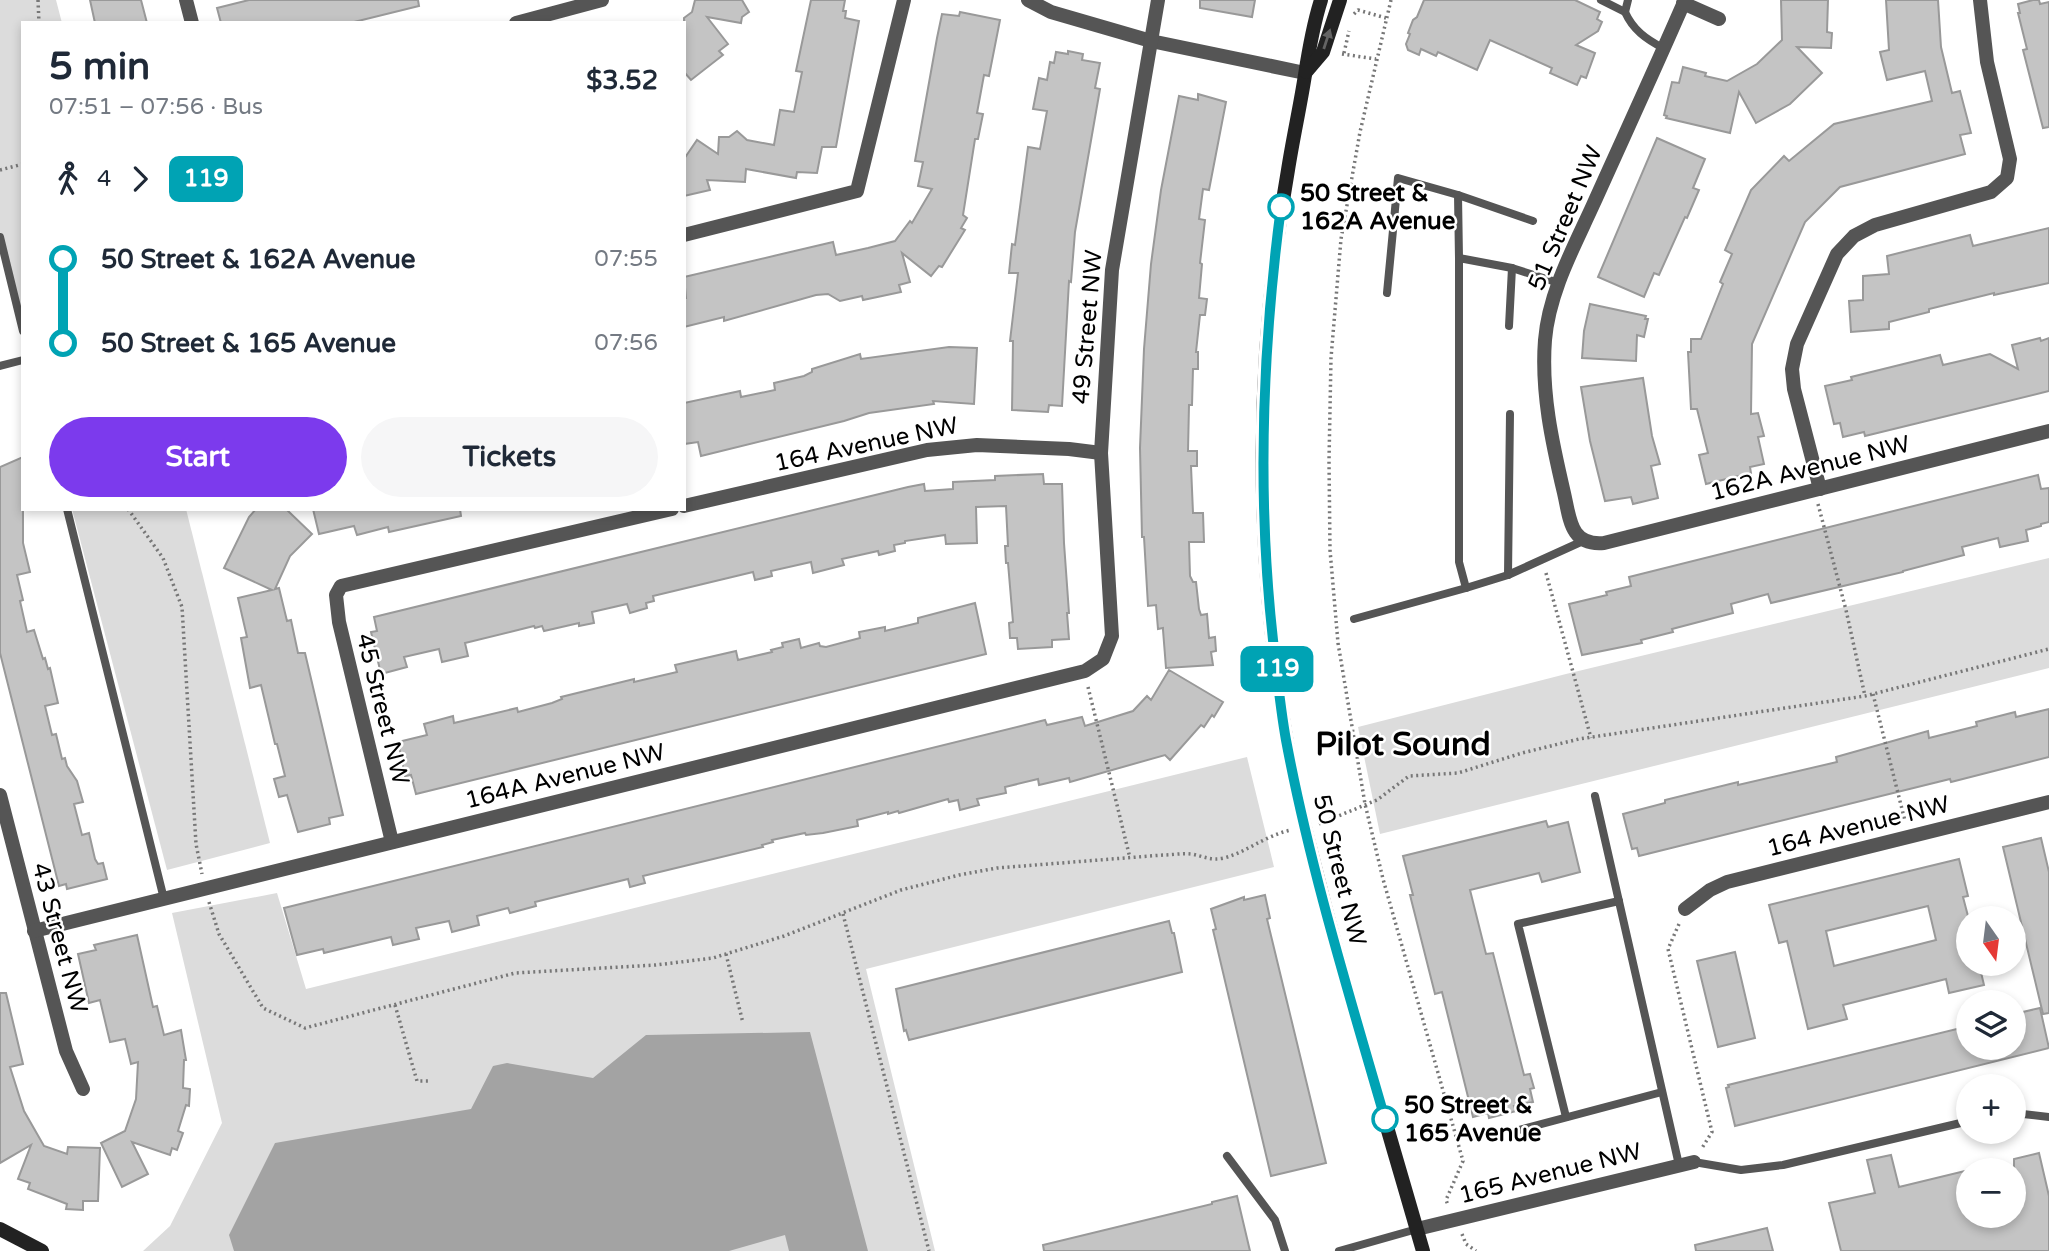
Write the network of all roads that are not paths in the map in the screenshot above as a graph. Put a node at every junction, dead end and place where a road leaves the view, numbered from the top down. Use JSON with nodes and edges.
{"nodes":[{"id":1,"x":186,"y":0,"type":"edge"},
{"id":2,"x":602,"y":0,"type":"edge"},
{"id":3,"x":904,"y":0,"type":"edge"},
{"id":4,"x":1028,"y":0,"type":"edge"},
{"id":5,"x":1158,"y":0,"type":"edge"},
{"id":6,"x":1321,"y":0,"type":"edge"},
{"id":7,"x":1340,"y":0,"type":"edge"},
{"id":8,"x":1601,"y":0,"type":"edge"},
{"id":9,"x":1628,"y":0,"type":"edge"},
{"id":10,"x":1980,"y":0,"type":"edge"},
{"id":11,"x":1682,"y":1,"type":"edge"},
{"id":12,"x":1625,"y":12,"type":"junction"},
{"id":13,"x":1719,"y":19,"type":"dead end"},
{"id":14,"x":191,"y":21,"type":"edge"},
{"id":15,"x":523,"y":21,"type":"edge"},
{"id":16,"x":1151,"y":41,"type":"junction"},
{"id":17,"x":1663,"y":48,"type":"junction"},
{"id":18,"x":1306,"y":73,"type":"junction"},
{"id":19,"x":1458,"y":195,"type":"junction"},
{"id":20,"x":1533,"y":221,"type":"dead end"},
{"id":21,"x":686,"y":234,"type":"edge"},
{"id":22,"x":0,"y":237,"type":"edge"},
{"id":23,"x":1459,"y":258,"type":"junction"},
{"id":24,"x":1512,"y":268,"type":"junction"},
{"id":25,"x":1559,"y":283,"type":"junction"},
{"id":26,"x":1387,"y":293,"type":"dead end"},
{"id":27,"x":21,"y":323,"type":"edge"},
{"id":28,"x":1509,"y":326,"type":"dead end"},
{"id":29,"x":21,"y":361,"type":"edge"},
{"id":30,"x":0,"y":366,"type":"edge"},
{"id":31,"x":1510,"y":414,"type":"dead end"},
{"id":32,"x":2049,"y":431,"type":"edge"},
{"id":33,"x":1101,"y":453,"type":"junction"},
{"id":34,"x":1817,"y":490,"type":"junction"},
{"id":35,"x":686,"y":506,"type":"edge"},
{"id":36,"x":67,"y":511,"type":"edge"},
{"id":37,"x":663,"y":511,"type":"edge"},
{"id":38,"x":1583,"y":541,"type":"junction"},
{"id":39,"x":1508,"y":575,"type":"junction"},
{"id":40,"x":1466,"y":588,"type":"junction"},
{"id":41,"x":1354,"y":620,"type":"dead end"},
{"id":42,"x":1103,"y":659,"type":"joint"},
{"id":43,"x":0,"y":795,"type":"edge"},
{"id":44,"x":1595,"y":796,"type":"dead end"},
{"id":45,"x":2049,"y":802,"type":"edge"},
{"id":46,"x":392,"y":842,"type":"junction"},
{"id":47,"x":164,"y":899,"type":"junction"},
{"id":48,"x":1619,"y":901,"type":"junction"},
{"id":49,"x":1685,"y":909,"type":"road end"},
{"id":50,"x":34,"y":932,"type":"junction"},
{"id":51,"x":83,"y":1089,"type":"dead end"},
{"id":52,"x":1662,"y":1092,"type":"junction"},
{"id":53,"x":2026,"y":1114,"type":"edge"},
{"id":54,"x":1566,"y":1117,"type":"junction"},
{"id":55,"x":2049,"y":1117,"type":"edge"},
{"id":56,"x":1956,"y":1124,"type":"edge"},
{"id":57,"x":1511,"y":1132,"type":"dead end"},
{"id":58,"x":1227,"y":1156,"type":"dead end"},
{"id":59,"x":1686,"y":1163,"type":"junction"},
{"id":60,"x":0,"y":1229,"type":"edge"},
{"id":61,"x":1416,"y":1229,"type":"junction"},
{"id":62,"x":33,"y":1249,"type":"edge"},
{"id":63,"x":1285,"y":1251,"type":"edge"},
{"id":64,"x":1339,"y":1251,"type":"edge"},
{"id":65,"x":1423,"y":1251,"type":"edge"}],
"edges":[{"from":1,"to":14,"type":"street"},
{"from":2,"to":15,"type":"street"},
{"from":3,"to":21,"type":"street"},
{"from":4,"to":16,"type":"street"},
{"from":5,"to":16,"type":"street","name":"49 Street NW"},
{"from":6,"to":18,"type":"main road","name":"50 Street NW"},
{"from":18,"to":7,"type":"main road","name":"50 Street NW","one_way":true},
{"from":8,"to":12,"type":"lane"},
{"from":9,"to":12,"type":"lane"},
{"from":10,"to":34,"type":"street"},
{"from":11,"to":13,"type":"street","name":"51 Street NW"},
{"from":11,"to":17,"type":"street","name":"51 Street NW"},
{"from":12,"to":17,"type":"lane"},
{"from":16,"to":18,"type":"street"},
{"from":16,"to":33,"type":"street","name":"49 Street NW"},
{"from":17,"to":25,"type":"street","name":"51 Street NW"},
{"from":18,"to":61,"type":"main road","name":"50 Street NW"},
{"from":19,"to":20,"type":"lane"},
{"from":19,"to":23,"type":"lane"},
{"from":19,"to":26,"type":"lane"},
{"from":22,"to":27,"type":"lane"},
{"from":23,"to":24,"type":"lane"},
{"from":23,"to":40,"type":"lane"},
{"from":24,"to":25,"type":"lane"},
{"from":24,"to":28,"type":"lane"},
{"from":25,"to":38,"type":"street","name":"51 Street NW"},
{"from":29,"to":30,"type":"lane"},
{"from":31,"to":39,"type":"lane"},
{"from":32,"to":34,"type":"street","name":"162A Avenue NW"},
{"from":33,"to":35,"type":"street","name":"164 Avenue NW"},
{"from":33,"to":42,"type":"street","name":"49 Street NW"},
{"from":34,"to":38,"type":"street","name":"162A Avenue NW"},
{"from":36,"to":47,"type":"lane"},
{"from":37,"to":46,"type":"street","name":"45 Street NW"},
{"from":38,"to":39,"type":"lane"},
{"from":39,"to":40,"type":"lane"},
{"from":40,"to":41,"type":"lane"},
{"from":42,"to":46,"type":"street","name":"164A Avenue NW"},
{"from":43,"to":50,"type":"street","name":"43 Street NW"},
{"from":44,"to":48,"type":"lane"},
{"from":45,"to":49,"type":"street","name":"164 Avenue NW"},
{"from":46,"to":47,"type":"street","name":"164A Avenue NW"},
{"from":47,"to":50,"type":"street","name":"164A Avenue NW"},
{"from":48,"to":52,"type":"lane"},
{"from":48,"to":54,"type":"lane"},
{"from":50,"to":51,"type":"street","name":"43 Street NW"},
{"from":52,"to":54,"type":"lane"},
{"from":52,"to":59,"type":"lane"},
{"from":53,"to":55,"type":"lane"},
{"from":54,"to":57,"type":"lane"},
{"from":56,"to":59,"type":"lane"},
{"from":58,"to":63,"type":"lane"},
{"from":59,"to":61,"type":"street","name":"165 Avenue NW"},
{"from":60,"to":62,"type":"main road"},
{"from":61,"to":64,"type":"lane"},
{"from":61,"to":65,"type":"main road","name":"50 Street NW"}]}
